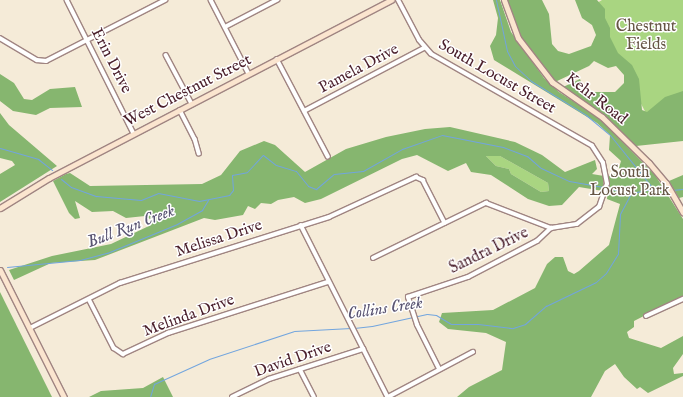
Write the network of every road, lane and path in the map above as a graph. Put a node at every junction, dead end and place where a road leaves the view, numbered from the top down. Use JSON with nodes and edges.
{"nodes":[{"id":1,"x":67,"y":0,"type":"edge"},
{"id":2,"x":166,"y":0,"type":"edge"},
{"id":3,"x":211,"y":0,"type":"edge"},
{"id":4,"x":277,"y":0,"type":"edge"},
{"id":5,"x":391,"y":0,"type":"edge"},
{"id":6,"x":398,"y":0,"type":"edge"},
{"id":7,"x":504,"y":0,"type":"edge"},
{"id":8,"x":225,"y":27,"type":"junction"},
{"id":9,"x":0,"y":38,"type":"edge"},
{"id":10,"x":87,"y":41,"type":"junction"},
{"id":11,"x":424,"y":48,"type":"junction"},
{"id":12,"x":166,"y":55,"type":"dead end"},
{"id":13,"x":277,"y":59,"type":"junction"},
{"id":14,"x":249,"y":74,"type":"junction"},
{"id":15,"x":192,"y":104,"type":"junction"},
{"id":16,"x":180,"y":110,"type":"junction"},
{"id":17,"x":304,"y":111,"type":"junction"},
{"id":18,"x":134,"y":134,"type":"junction"},
{"id":19,"x":199,"y":153,"type":"dead end"},
{"id":20,"x":328,"y":156,"type":"dead end"},
{"id":21,"x":601,"y":158,"type":"joint"},
{"id":22,"x":0,"y":208,"type":"edge"},
{"id":23,"x":683,"y":212,"type":"edge"},
{"id":24,"x":445,"y":223,"type":"junction"},
{"id":25,"x":301,"y":225,"type":"junction"},
{"id":26,"x":551,"y":228,"type":"junction"},
{"id":27,"x":373,"y":258,"type":"dead end"},
{"id":28,"x":0,"y":270,"type":"edge"},
{"id":29,"x":328,"y":282,"type":"junction"},
{"id":30,"x":89,"y":299,"type":"junction"},
{"id":31,"x":683,"y":299,"type":"edge"},
{"id":32,"x":646,"y":316,"type":"dead end"},
{"id":33,"x":30,"y":328,"type":"junction"},
{"id":34,"x":363,"y":349,"type":"junction"},
{"id":35,"x":473,"y":352,"type":"dead end"},
{"id":36,"x":300,"y":369,"type":"junction"},
{"id":37,"x":439,"y":370,"type":"junction"},
{"id":38,"x":64,"y":397,"type":"edge"},
{"id":39,"x":232,"y":397,"type":"edge"},
{"id":40,"x":314,"y":397,"type":"edge"},
{"id":41,"x":388,"y":397,"type":"edge"}],
"edges":[{"from":1,"to":10,"type":"street","name":"Erin Drive"},
{"from":2,"to":10,"type":"street"},
{"from":3,"to":8,"type":"street"},
{"from":4,"to":8,"type":"street"},
{"from":5,"to":13,"type":"main road","name":"West Chestnut Street"},
{"from":6,"to":11,"type":"street","name":"South Locust Street"},
{"from":7,"to":23,"type":"main road","name":"Kehr Road"},
{"from":8,"to":14,"type":"street"},
{"from":9,"to":10,"type":"street"},
{"from":10,"to":18,"type":"street","name":"Erin Drive"},
{"from":11,"to":17,"type":"street","name":"Pamela Drive"},
{"from":11,"to":21,"type":"street","name":"South Locust Street"},
{"from":12,"to":15,"type":"street"},
{"from":13,"to":14,"type":"main road","name":"West Chestnut Street"},
{"from":13,"to":17,"type":"street"},
{"from":14,"to":15,"type":"main road","name":"West Chestnut Street"},
{"from":15,"to":16,"type":"main road","name":"West Chestnut Street"},
{"from":16,"to":18,"type":"main road","name":"West Chestnut Street"},
{"from":16,"to":19,"type":"street"},
{"from":17,"to":20,"type":"street"},
{"from":18,"to":22,"type":"main road","name":"West Chestnut Street"},
{"from":21,"to":26,"type":"street","name":"Sandra Drive"},
{"from":24,"to":25,"type":"street","name":"Melissa Drive"},
{"from":24,"to":26,"type":"street"},
{"from":24,"to":27,"type":"street"},
{"from":25,"to":29,"type":"street"},
{"from":25,"to":30,"type":"street","name":"Melissa Drive"},
{"from":26,"to":37,"type":"street","name":"Sandra Drive"},
{"from":28,"to":33,"type":"main road"},
{"from":29,"to":30,"type":"street","name":"Melinda Drive"},
{"from":29,"to":34,"type":"street"},
{"from":30,"to":33,"type":"street","name":"Melissa Drive"},
{"from":31,"to":32,"type":"street"},
{"from":33,"to":38,"type":"main road"},
{"from":34,"to":36,"type":"street","name":"David Drive"},
{"from":34,"to":41,"type":"street"},
{"from":35,"to":37,"type":"street"},
{"from":36,"to":39,"type":"street","name":"David Drive"},
{"from":36,"to":40,"type":"street"},
{"from":37,"to":41,"type":"street"}]}
